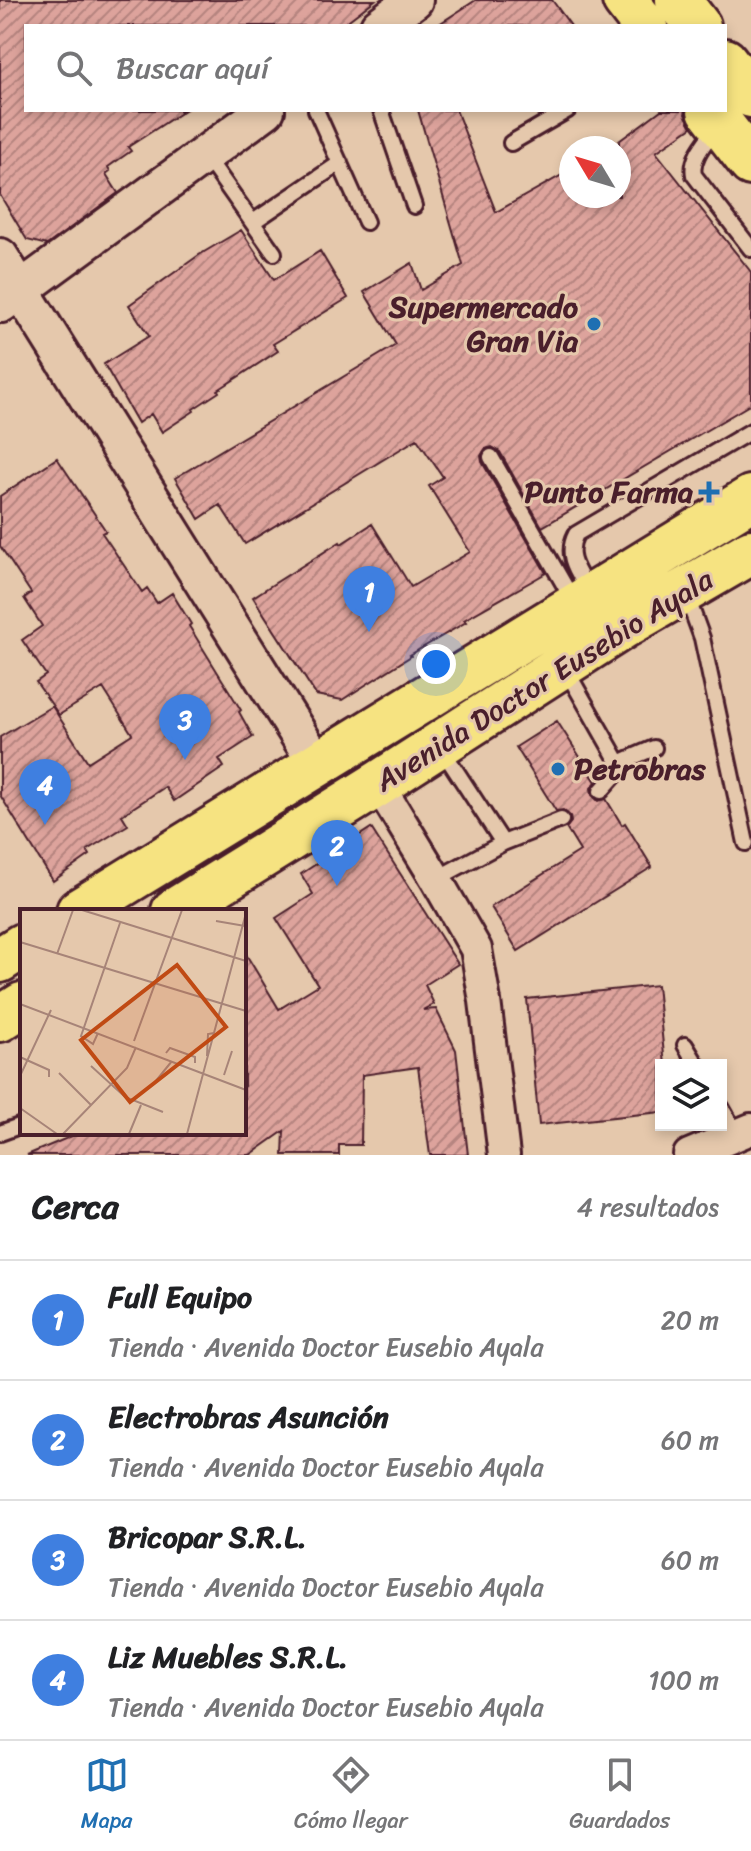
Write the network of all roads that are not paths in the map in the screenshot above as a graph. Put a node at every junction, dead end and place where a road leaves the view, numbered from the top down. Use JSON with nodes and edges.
{"nodes":[{"id":1,"x":625,"y":0,"type":"edge"},
{"id":2,"x":678,"y":0,"type":"edge"},
{"id":3,"x":643,"y":24,"type":"edge"},
{"id":4,"x":696,"y":24,"type":"edge"},
{"id":5,"x":733,"y":91,"type":"edge"},
{"id":6,"x":263,"y":112,"type":"edge"},
{"id":7,"x":317,"y":112,"type":"edge"},
{"id":8,"x":382,"y":112,"type":"edge"},
{"id":9,"x":565,"y":112,"type":"edge"},
{"id":10,"x":721,"y":112,"type":"edge"},
{"id":11,"x":511,"y":143,"type":"dead end"},
{"id":12,"x":205,"y":155,"type":"junction"},
{"id":13,"x":340,"y":163,"type":"junction"},
{"id":14,"x":751,"y":163,"type":"edge"},
{"id":15,"x":414,"y":206,"type":"dead end"},
{"id":16,"x":253,"y":222,"type":"junction"},
{"id":17,"x":366,"y":222,"type":"dead end"},
{"id":18,"x":751,"y":249,"type":"edge"},
{"id":19,"x":274,"y":253,"type":"dead end"},
{"id":20,"x":0,"y":257,"type":"edge"},
{"id":21,"x":10,"y":298,"type":"edge"},
{"id":22,"x":751,"y":431,"type":"edge"},
{"id":23,"x":491,"y":457,"type":"dead end"},
{"id":24,"x":751,"y":498,"type":"edge"},
{"id":25,"x":751,"y":552,"type":"edge"},
{"id":26,"x":684,"y":590,"type":"junction"},
{"id":27,"x":584,"y":601,"type":"junction"},
{"id":28,"x":563,"y":665,"type":"junction"},
{"id":29,"x":439,"y":744,"type":"junction"},
{"id":30,"x":654,"y":748,"type":"dead end"},
{"id":31,"x":619,"y":763,"type":"junction"},
{"id":32,"x":317,"y":764,"type":"junction"},
{"id":33,"x":378,"y":784,"type":"junction"},
{"id":34,"x":601,"y":791,"type":"dead end"},
{"id":35,"x":561,"y":820,"type":"dead end"},
{"id":36,"x":503,"y":843,"type":"junction"},
{"id":37,"x":746,"y":843,"type":"dead end"},
{"id":38,"x":436,"y":879,"type":"junction"},
{"id":39,"x":82,"y":909,"type":"edge"},
{"id":40,"x":177,"y":909,"type":"edge"},
{"id":41,"x":20,"y":947,"type":"edge"},
{"id":42,"x":0,"y":960,"type":"edge"},
{"id":43,"x":20,"y":1006,"type":"edge"},
{"id":44,"x":0,"y":1019,"type":"edge"},
{"id":45,"x":685,"y":1045,"type":"dead end"},
{"id":46,"x":693,"y":1059,"type":"edge"},
{"id":47,"x":727,"y":1114,"type":"edge"},
{"id":48,"x":20,"y":1126,"type":"edge"},
{"id":49,"x":744,"y":1132,"type":"edge"},
{"id":50,"x":0,"y":1133,"type":"edge"},
{"id":51,"x":504,"y":1155,"type":"edge"},
{"id":52,"x":689,"y":1155,"type":"edge"}],
"edges":[{"from":1,"to":3,"type":"main road"},
{"from":2,"to":4,"type":"main road"},
{"from":5,"to":14,"type":"main road"},
{"from":6,"to":12,"type":"street"},
{"from":7,"to":13,"type":"lane"},
{"from":8,"to":15,"type":"lane"},
{"from":9,"to":11,"type":"lane"},
{"from":10,"to":18,"type":"lane"},
{"from":12,"to":16,"type":"lane"},
{"from":12,"to":21,"type":"street"},
{"from":13,"to":16,"type":"lane"},
{"from":13,"to":17,"type":"lane"},
{"from":16,"to":19,"type":"lane"},
{"from":20,"to":21,"type":"street"},
{"from":21,"to":32,"type":"street"},
{"from":22,"to":27,"type":"lane"},
{"from":23,"to":27,"type":"lane"},
{"from":24,"to":27,"type":"main road","name":"Avenida Doctor Eusebio Ayala"},
{"from":25,"to":26,"type":"main road","name":"Avenida Doctor Eusebio Ayala"},
{"from":26,"to":28,"type":"main road","name":"Avenida Doctor Eusebio Ayala"},
{"from":26,"to":37,"type":"lane"},
{"from":27,"to":32,"type":"main road","name":"Avenida Doctor Eusebio Ayala"},
{"from":28,"to":29,"type":"main road","name":"Avenida Doctor Eusebio Ayala"},
{"from":28,"to":31,"type":"lane"},
{"from":29,"to":33,"type":"main road","name":"Avenida Doctor Eusebio Ayala"},
{"from":29,"to":36,"type":"lane"},
{"from":30,"to":31,"type":"lane"},
{"from":31,"to":34,"type":"lane"},
{"from":32,"to":39,"type":"main road","name":"Avenida Doctor Eusebio Ayala"},
{"from":33,"to":38,"type":"street"},
{"from":33,"to":40,"type":"main road","name":"Avenida Doctor Eusebio Ayala"},
{"from":35,"to":36,"type":"lane"},
{"from":36,"to":38,"type":"lane"},
{"from":38,"to":51,"type":"street"},
{"from":41,"to":42,"type":"main road"},
{"from":43,"to":44,"type":"main road"},
{"from":45,"to":46,"type":"lane"},
{"from":47,"to":49,"type":"lane"},
{"from":48,"to":50,"type":"lane"},
{"from":49,"to":52,"type":"street"}]}
